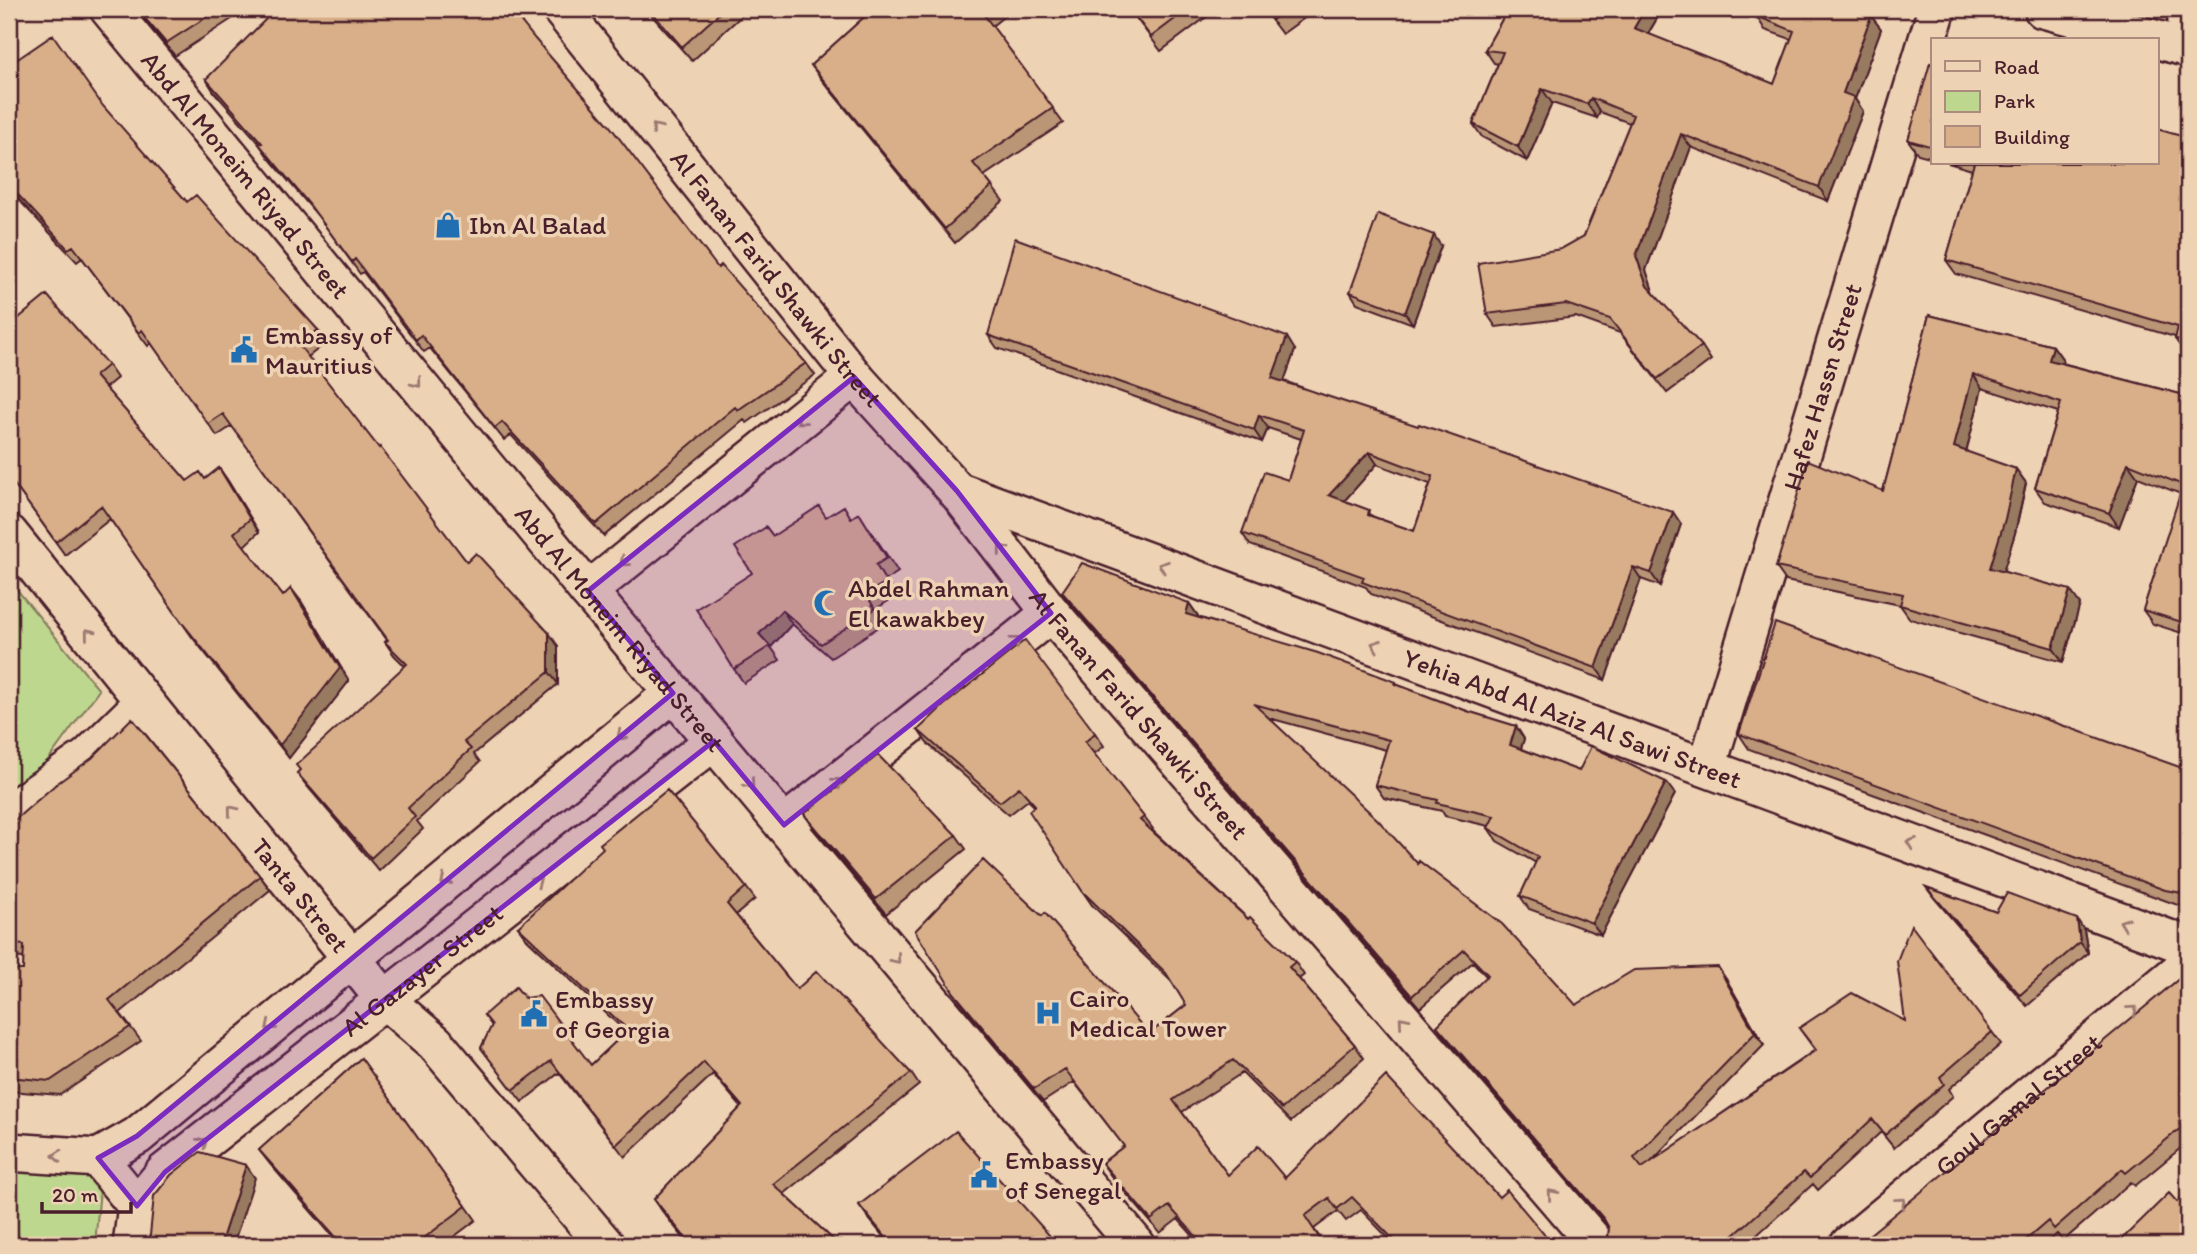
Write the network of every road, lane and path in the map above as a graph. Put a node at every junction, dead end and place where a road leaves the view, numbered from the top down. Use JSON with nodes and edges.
{"nodes":[{"id":1,"x":109,"y":9,"type":"edge"},
{"id":2,"x":561,"y":9,"type":"edge"},
{"id":3,"x":1937,"y":9,"type":"edge"},
{"id":4,"x":2043,"y":9,"type":"edge"},
{"id":5,"x":2187,"y":9,"type":"edge"},
{"id":6,"x":2151,"y":38,"type":"edge"},
{"id":7,"x":2158,"y":40,"type":"edge"},
{"id":8,"x":2188,"y":48,"type":"edge"},
{"id":9,"x":854,"y":377,"type":"junction"},
{"id":10,"x":957,"y":491,"type":"junction"},
{"id":11,"x":9,"y":534,"type":"edge"},
{"id":12,"x":588,"y":591,"type":"junction"},
{"id":13,"x":1051,"y":614,"type":"junction"},
{"id":14,"x":673,"y":693,"type":"junction"},
{"id":15,"x":144,"y":702,"type":"junction"},
{"id":16,"x":714,"y":741,"type":"junction"},
{"id":17,"x":1707,"y":767,"type":"junction"},
{"id":18,"x":9,"y":810,"type":"edge"},
{"id":19,"x":784,"y":825,"type":"junction"},
{"id":20,"x":2188,"y":946,"type":"edge"},
{"id":21,"x":352,"y":959,"type":"junction"},
{"id":22,"x":2188,"y":964,"type":"edge"},
{"id":23,"x":385,"y":1000,"type":"junction"},
{"id":24,"x":9,"y":1153,"type":"edge"},
{"id":25,"x":98,"y":1158,"type":"junction"},
{"id":26,"x":137,"y":1206,"type":"junction"},
{"id":27,"x":132,"y":1245,"type":"edge"},
{"id":28,"x":605,"y":1245,"type":"edge"},
{"id":29,"x":1136,"y":1245,"type":"edge"},
{"id":30,"x":1597,"y":1245,"type":"edge"},
{"id":31,"x":1849,"y":1245,"type":"edge"}],
"edges":[{"from":1,"to":12,"type":"street","name":"Abd Al Moneim Riyad Street","one_way":true},
{"from":9,"to":2,"type":"street","name":"Al Fanan Farid Shawki Street","one_way":true},
{"from":3,"to":17,"type":"street","name":"Hafez Hassn Street"},
{"from":4,"to":6,"type":"street"},
{"from":5,"to":8,"type":"street"},
{"from":7,"to":8,"type":"street"},
{"from":9,"to":10,"type":"street","name":"Al Fanan Farid Shawki Street"},
{"from":9,"to":12,"type":"street","one_way":true},
{"from":13,"to":10,"type":"street","name":"Al Fanan Farid Shawki Street","one_way":true},
{"from":17,"to":10,"type":"street","name":"Yehia Abd Al Aziz Al Sawi Street","one_way":true},
{"from":15,"to":11,"type":"street","name":"Tanta Street","one_way":true},
{"from":12,"to":14,"type":"street","name":"Abd Al Moneim Riyad Street"},
{"from":19,"to":13,"type":"street","one_way":true},
{"from":30,"to":13,"type":"street","name":"Al Fanan Farid Shawki Street","one_way":true},
{"from":14,"to":16,"type":"street","name":"Abd Al Moneim Riyad Street"},
{"from":14,"to":21,"type":"street","name":"Al Gazayer Street","one_way":true},
{"from":15,"to":18,"type":"street"},
{"from":21,"to":15,"type":"street","name":"Tanta Street","one_way":true},
{"from":16,"to":19,"type":"street","name":"Abd Al Moneim Riyad Street","one_way":true},
{"from":23,"to":16,"type":"street","name":"Al Gazayer Street","one_way":true},
{"from":20,"to":17,"type":"street","name":"Yehia Abd Al Aziz Al Sawi Street","one_way":true},
{"from":19,"to":29,"type":"street","name":"Abd Al Moneim Riyad Street","one_way":true},
{"from":21,"to":23,"type":"street","name":"Tanta Street"},
{"from":21,"to":25,"type":"street","name":"Al Gazayer Street","one_way":true},
{"from":31,"to":22,"type":"street","name":"Goul Gamal Street","one_way":true},
{"from":26,"to":23,"type":"street","name":"Al Gazayer Street","one_way":true},
{"from":23,"to":28,"type":"street","name":"Tanta Street"},
{"from":25,"to":24,"type":"street","one_way":true},
{"from":25,"to":26,"type":"street"},
{"from":26,"to":27,"type":"street"}]}
